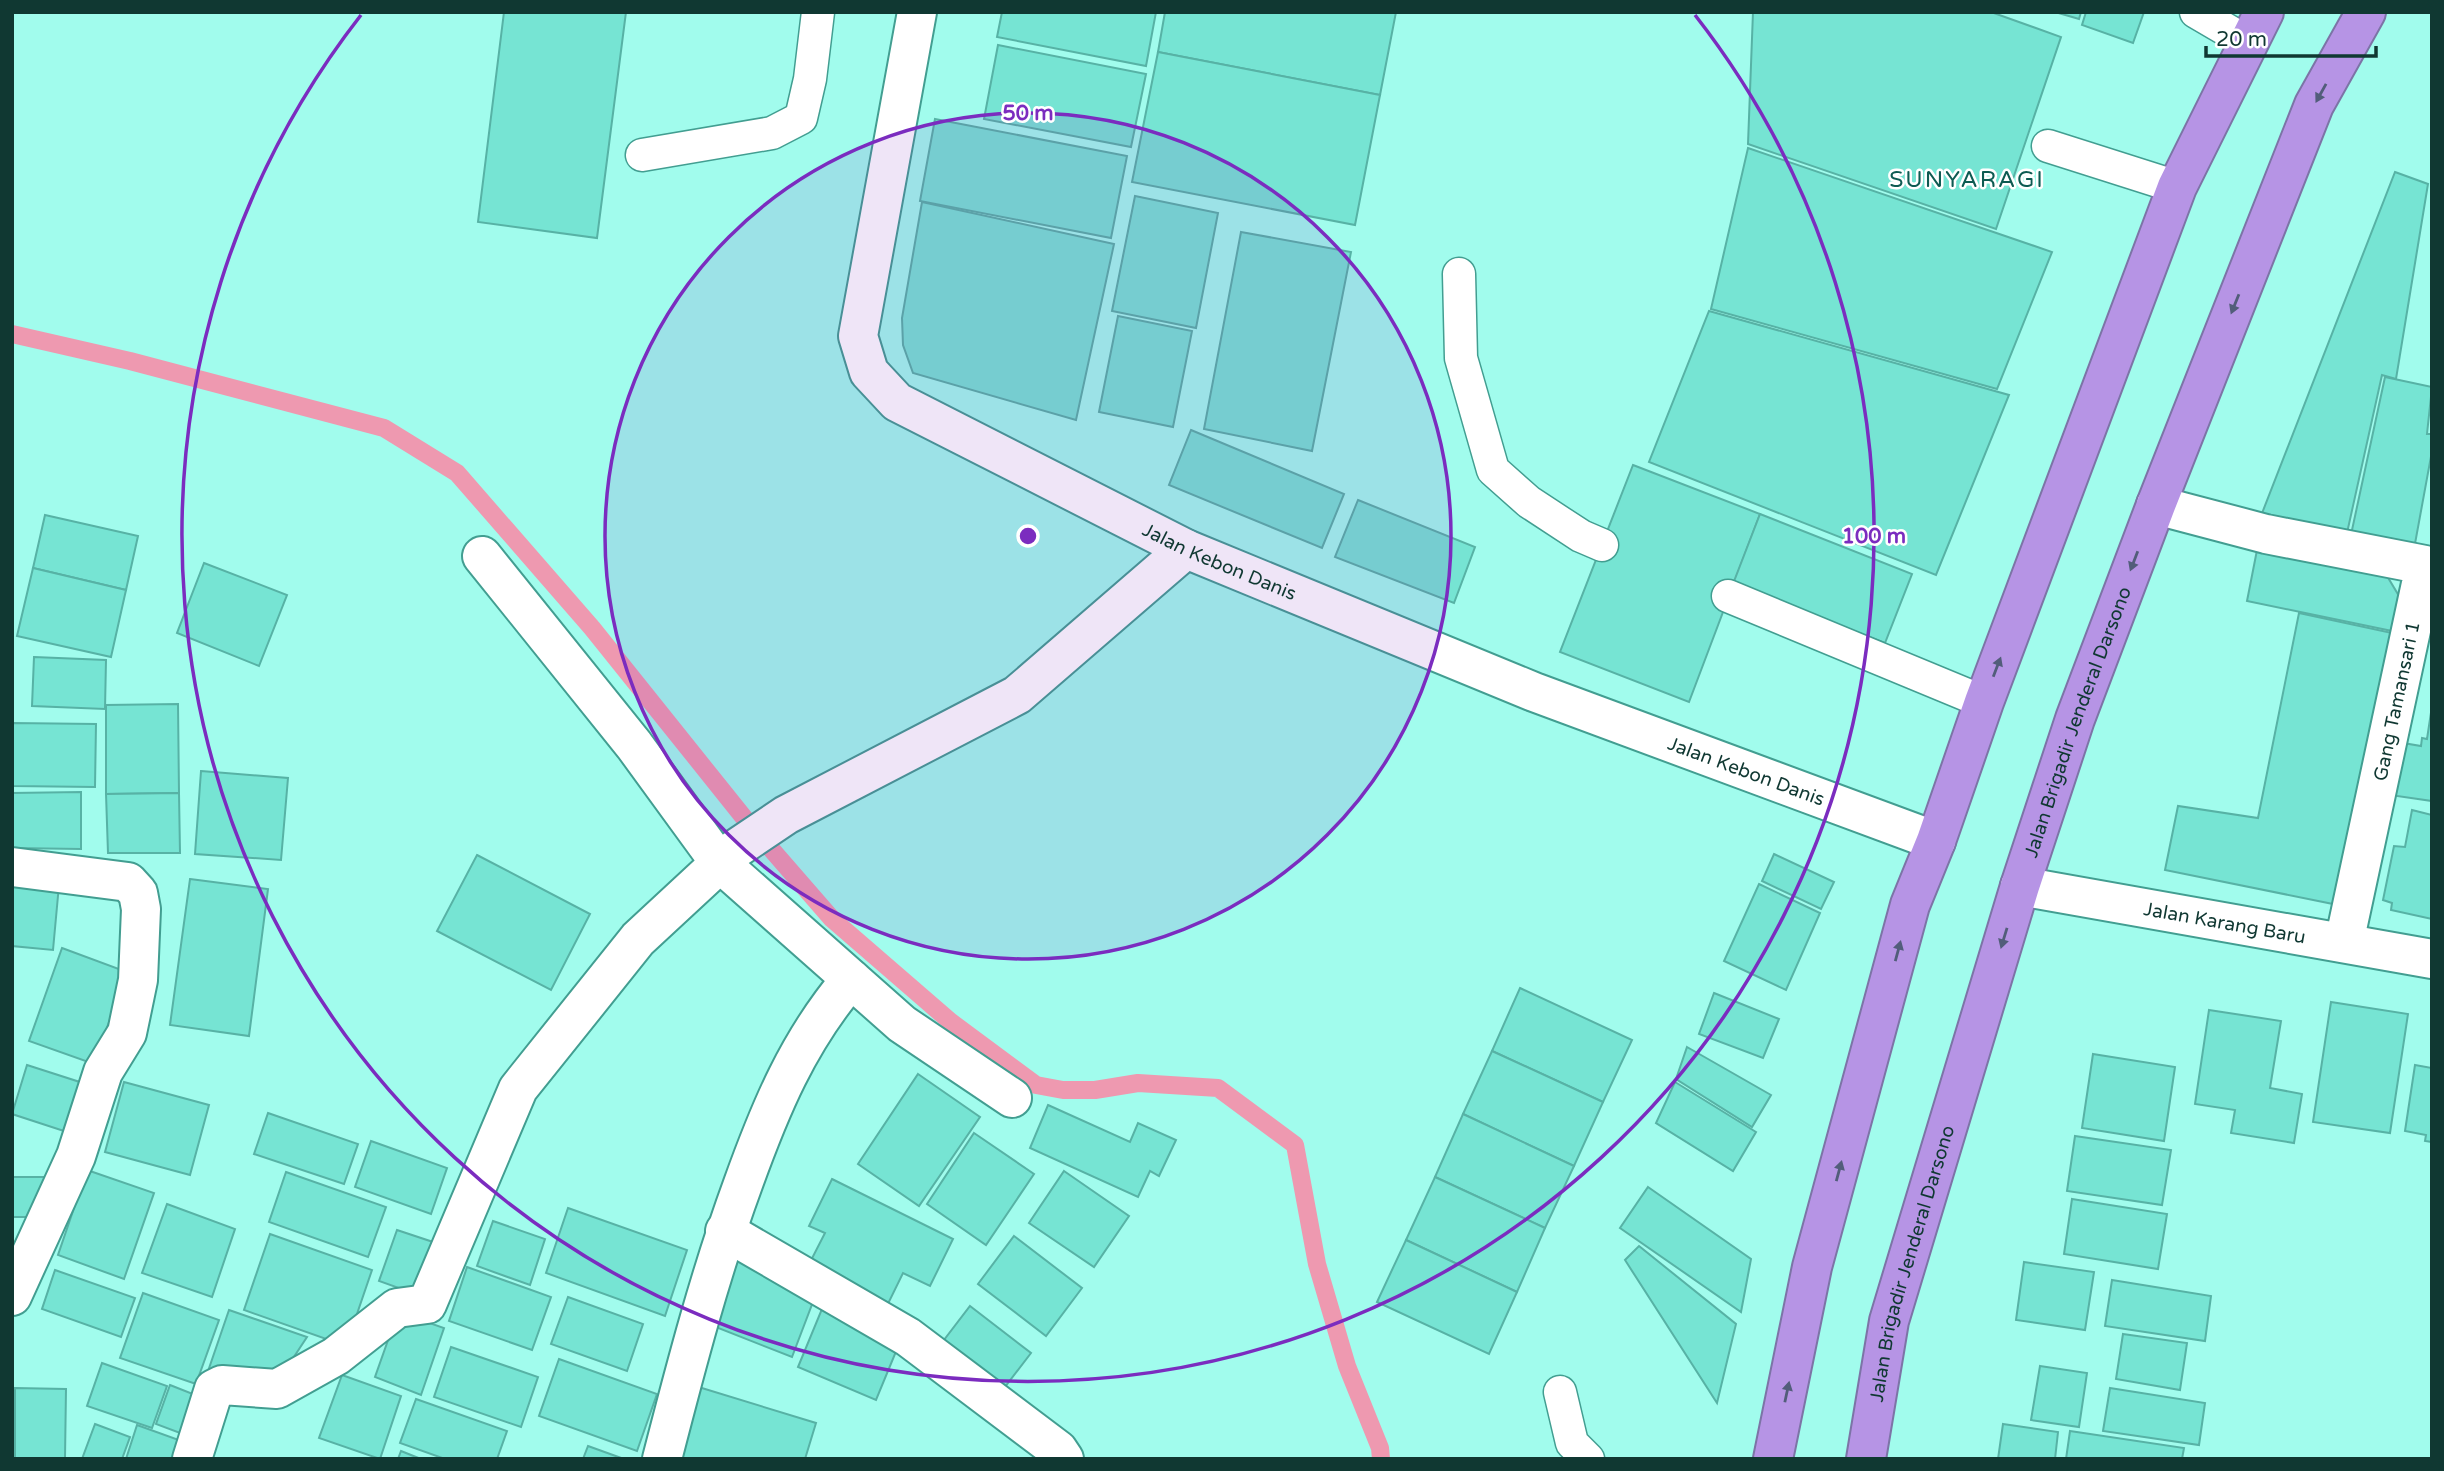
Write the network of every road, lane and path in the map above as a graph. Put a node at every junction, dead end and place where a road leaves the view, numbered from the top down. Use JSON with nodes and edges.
{"nodes":[{"id":1,"x":818,"y":12,"type":"edge"},
{"id":2,"x":918,"y":12,"type":"edge"},
{"id":3,"x":2196,"y":12,"type":"edge"},
{"id":4,"x":2366,"y":12,"type":"edge"},
{"id":5,"x":2256,"y":28,"type":"edge"},
{"id":6,"x":2048,"y":146,"type":"dead end"},
{"id":7,"x":642,"y":155,"type":"dead end"},
{"id":8,"x":2177,"y":187,"type":"junction"},
{"id":9,"x":1459,"y":274,"type":"dead end"},
{"id":10,"x":2156,"y":505,"type":"junction"},
{"id":11,"x":1602,"y":545,"type":"dead end"},
{"id":12,"x":1186,"y":549,"type":"junction"},
{"id":13,"x":482,"y":556,"type":"dead end"},
{"id":14,"x":2428,"y":566,"type":"edge"},
{"id":15,"x":1728,"y":596,"type":"dead end"},
{"id":16,"x":1984,"y":702,"type":"junction"},
{"id":17,"x":1936,"y":841,"type":"junction"},
{"id":18,"x":727,"y":856,"type":"junction"},
{"id":19,"x":12,"y":867,"type":"edge"},
{"id":20,"x":2020,"y":886,"type":"junction"},
{"id":21,"x":2344,"y":943,"type":"junction"},
{"id":22,"x":2432,"y":959,"type":"edge"},
{"id":23,"x":851,"y":979,"type":"junction"},
{"id":24,"x":1012,"y":1098,"type":"dead end"},
{"id":25,"x":725,"y":1231,"type":"junction"},
{"id":26,"x":12,"y":1296,"type":"edge"},
{"id":27,"x":1560,"y":1392,"type":"dead end"},
{"id":28,"x":192,"y":1459,"type":"edge"},
{"id":29,"x":662,"y":1459,"type":"edge"},
{"id":30,"x":1063,"y":1459,"type":"edge"},
{"id":31,"x":1588,"y":1459,"type":"edge"},
{"id":32,"x":1773,"y":1459,"type":"edge"},
{"id":33,"x":1866,"y":1459,"type":"edge"}],
"edges":[{"from":1,"to":7,"type":"lane"},
{"from":2,"to":12,"type":"street","name":"Jalan Kebon Danis"},
{"from":3,"to":5,"type":"lane"},
{"from":4,"to":10,"type":"highway","name":"Jalan Brigadir Jenderal Darsono","one_way":true},
{"from":5,"to":8,"type":"highway"},
{"from":6,"to":8,"type":"lane"},
{"from":16,"to":8,"type":"highway","one_way":true},
{"from":9,"to":11,"type":"lane"},
{"from":10,"to":14,"type":"street","name":"Gang Tamansari 1"},
{"from":10,"to":20,"type":"highway","name":"Jalan Brigadir Jenderal Darsono","one_way":true},
{"from":12,"to":17,"type":"street","name":"Jalan Kebon Danis"},
{"from":12,"to":18,"type":"street"},
{"from":13,"to":18,"type":"street"},
{"from":14,"to":21,"type":"street","name":"Gang Tamansari 1"},
{"from":15,"to":16,"type":"lane"},
{"from":16,"to":17,"type":"highway"},
{"from":32,"to":17,"type":"highway","one_way":true},
{"from":18,"to":23,"type":"street"},
{"from":18,"to":28,"type":"street"},
{"from":19,"to":26,"type":"street"},
{"from":20,"to":21,"type":"street","name":"Jalan Karang Baru"},
{"from":20,"to":33,"type":"highway","name":"Jalan Brigadir Jenderal Darsono","one_way":true},
{"from":21,"to":22,"type":"street","name":"Jalan Karang Baru"},
{"from":23,"to":24,"type":"street"},
{"from":23,"to":25,"type":"street"},
{"from":25,"to":29,"type":"street"},
{"from":25,"to":30,"type":"street"},
{"from":27,"to":31,"type":"lane"}]}
